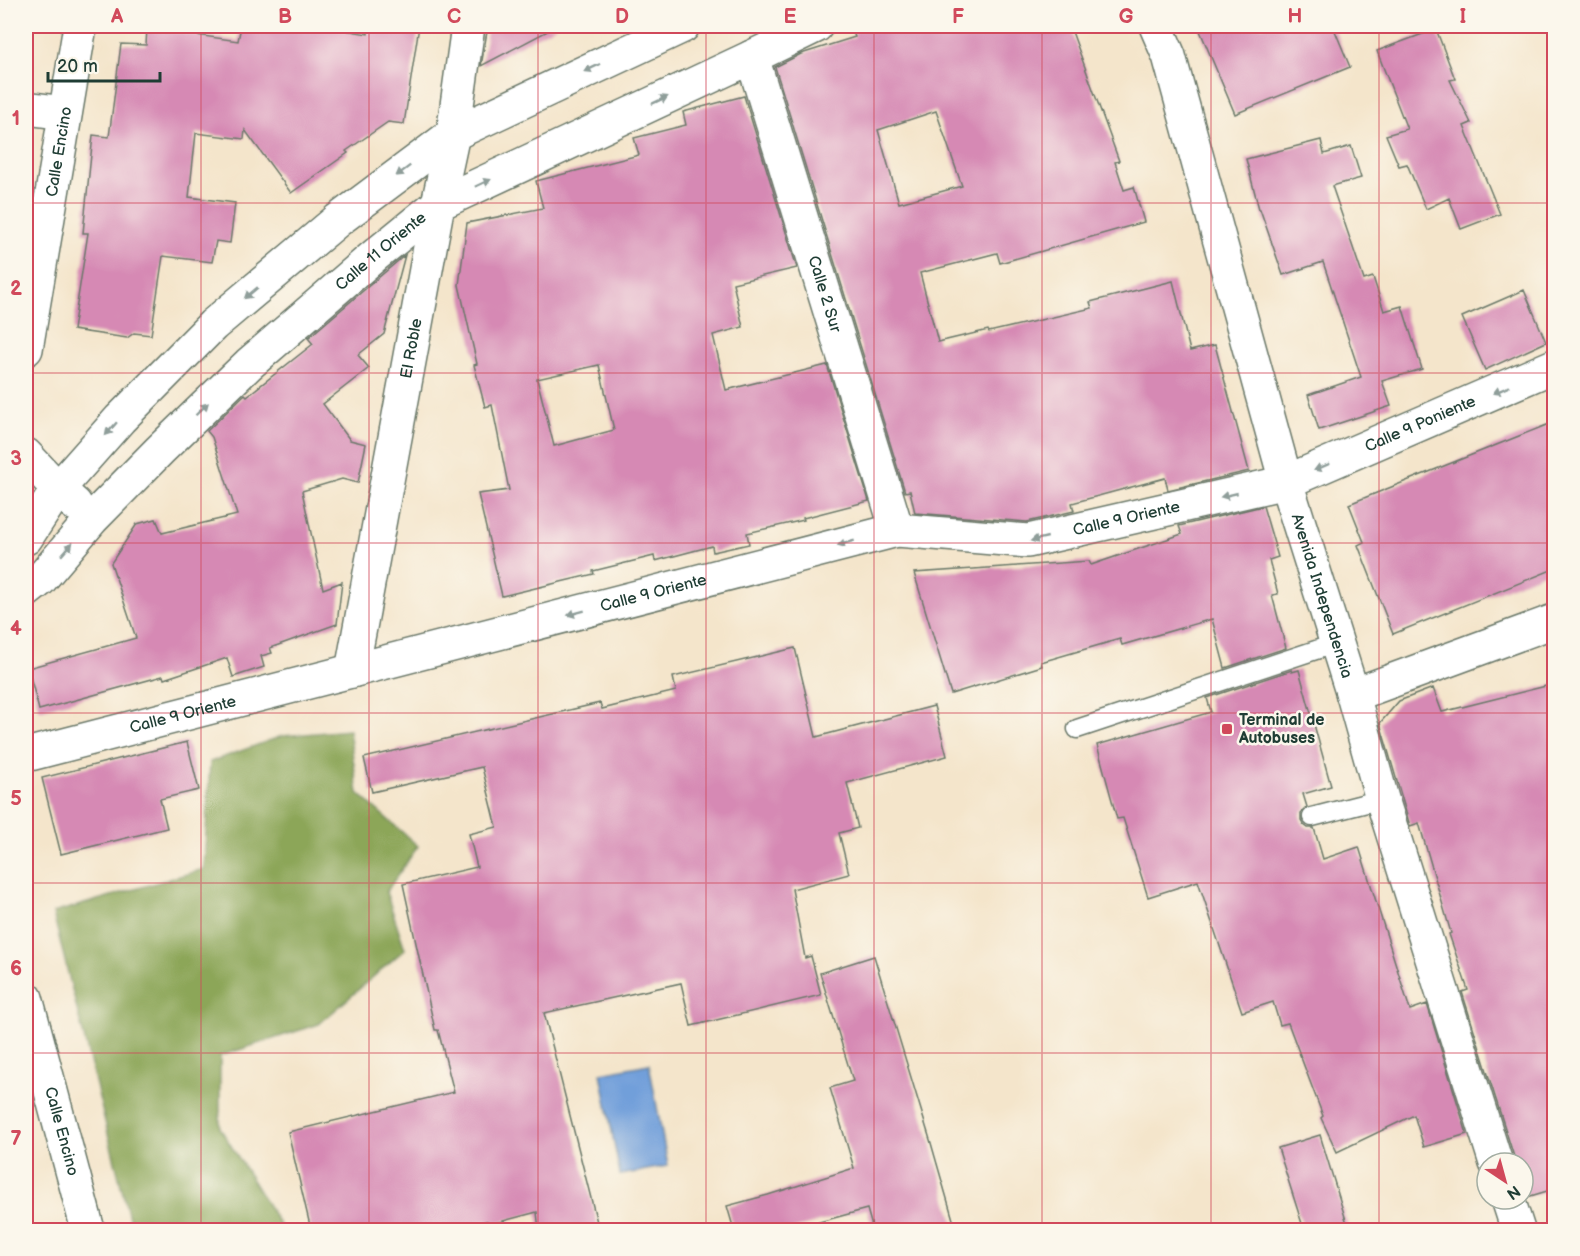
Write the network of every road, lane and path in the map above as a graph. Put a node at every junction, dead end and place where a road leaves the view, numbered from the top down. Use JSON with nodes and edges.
{"nodes":[{"id":1,"x":80,"y":26,"type":"edge"},
{"id":2,"x":468,"y":26,"type":"edge"},
{"id":3,"x":683,"y":26,"type":"edge"},
{"id":4,"x":816,"y":26,"type":"edge"},
{"id":5,"x":1156,"y":26,"type":"edge"},
{"id":6,"x":752,"y":57,"type":"junction"},
{"id":7,"x":26,"y":108,"type":"edge"},
{"id":8,"x":65,"y":113,"type":"junction"},
{"id":9,"x":453,"y":134,"type":"junction"},
{"id":10,"x":438,"y":204,"type":"junction"},
{"id":11,"x":26,"y":349,"type":"edge"},
{"id":12,"x":1554,"y":366,"type":"edge"},
{"id":13,"x":26,"y":454,"type":"edge"},
{"id":14,"x":1286,"y":482,"type":"junction"},
{"id":15,"x":58,"y":489,"type":"junction"},
{"id":16,"x":92,"y":519,"type":"junction"},
{"id":17,"x":897,"y":530,"type":"junction"},
{"id":18,"x":26,"y":538,"type":"edge"},
{"id":19,"x":26,"y":591,"type":"edge"},
{"id":20,"x":1554,"y":621,"type":"edge"},
{"id":21,"x":1337,"y":643,"type":"junction"},
{"id":22,"x":352,"y":671,"type":"junction"},
{"id":23,"x":1353,"y":695,"type":"junction"},
{"id":24,"x":1077,"y":729,"type":"dead end"},
{"id":25,"x":26,"y":755,"type":"edge"},
{"id":26,"x":1382,"y":799,"type":"junction"},
{"id":27,"x":1312,"y":818,"type":"dead end"},
{"id":28,"x":26,"y":998,"type":"edge"},
{"id":29,"x":1492,"y":1151,"type":"edge"},
{"id":30,"x":1512,"y":1211,"type":"edge"},
{"id":31,"x":88,"y":1230,"type":"edge"},
{"id":32,"x":1518,"y":1230,"type":"edge"}],
"edges":[{"from":1,"to":8,"type":"street","name":"Calle Encino"},
{"from":2,"to":9,"type":"street","name":"El Roble"},
{"from":3,"to":9,"type":"street","one_way":true},
{"from":4,"to":6,"type":"street","name":"Calle 11 Oriente"},
{"from":5,"to":14,"type":"street","name":"Avenida Independencia"},
{"from":10,"to":6,"type":"street","name":"Calle 11 Oriente","one_way":true},
{"from":6,"to":17,"type":"street","name":"Calle 2 Sur"},
{"from":7,"to":8,"type":"street"},
{"from":8,"to":11,"type":"street","name":"Calle Encino"},
{"from":9,"to":10,"type":"street","name":"El Roble"},
{"from":9,"to":15,"type":"street","one_way":true},
{"from":16,"to":10,"type":"street","name":"Calle 11 Oriente","one_way":true},
{"from":10,"to":22,"type":"street","name":"El Roble"},
{"from":12,"to":14,"type":"street","name":"Calle 9 Poniente","one_way":true},
{"from":13,"to":15,"type":"street"},
{"from":14,"to":17,"type":"street","name":"Calle 9 Oriente","one_way":true},
{"from":14,"to":21,"type":"street","name":"Avenida Independencia"},
{"from":15,"to":16,"type":"street"},
{"from":15,"to":18,"type":"street"},
{"from":19,"to":16,"type":"street","name":"Calle 11 Oriente","one_way":true},
{"from":17,"to":22,"type":"street","name":"Calle 9 Oriente","one_way":true},
{"from":20,"to":23,"type":"street"},
{"from":21,"to":23,"type":"street","name":"Avenida Independencia"},
{"from":21,"to":24,"type":"lane"},
{"from":22,"to":25,"type":"street","name":"Calle 9 Oriente"},
{"from":23,"to":26,"type":"street","name":"Avenida Independencia"},
{"from":26,"to":27,"type":"lane"},
{"from":26,"to":29,"type":"street","name":"Avenida Independencia"},
{"from":28,"to":31,"type":"street","name":"Calle Encino"},
{"from":30,"to":32,"type":"street"}]}
